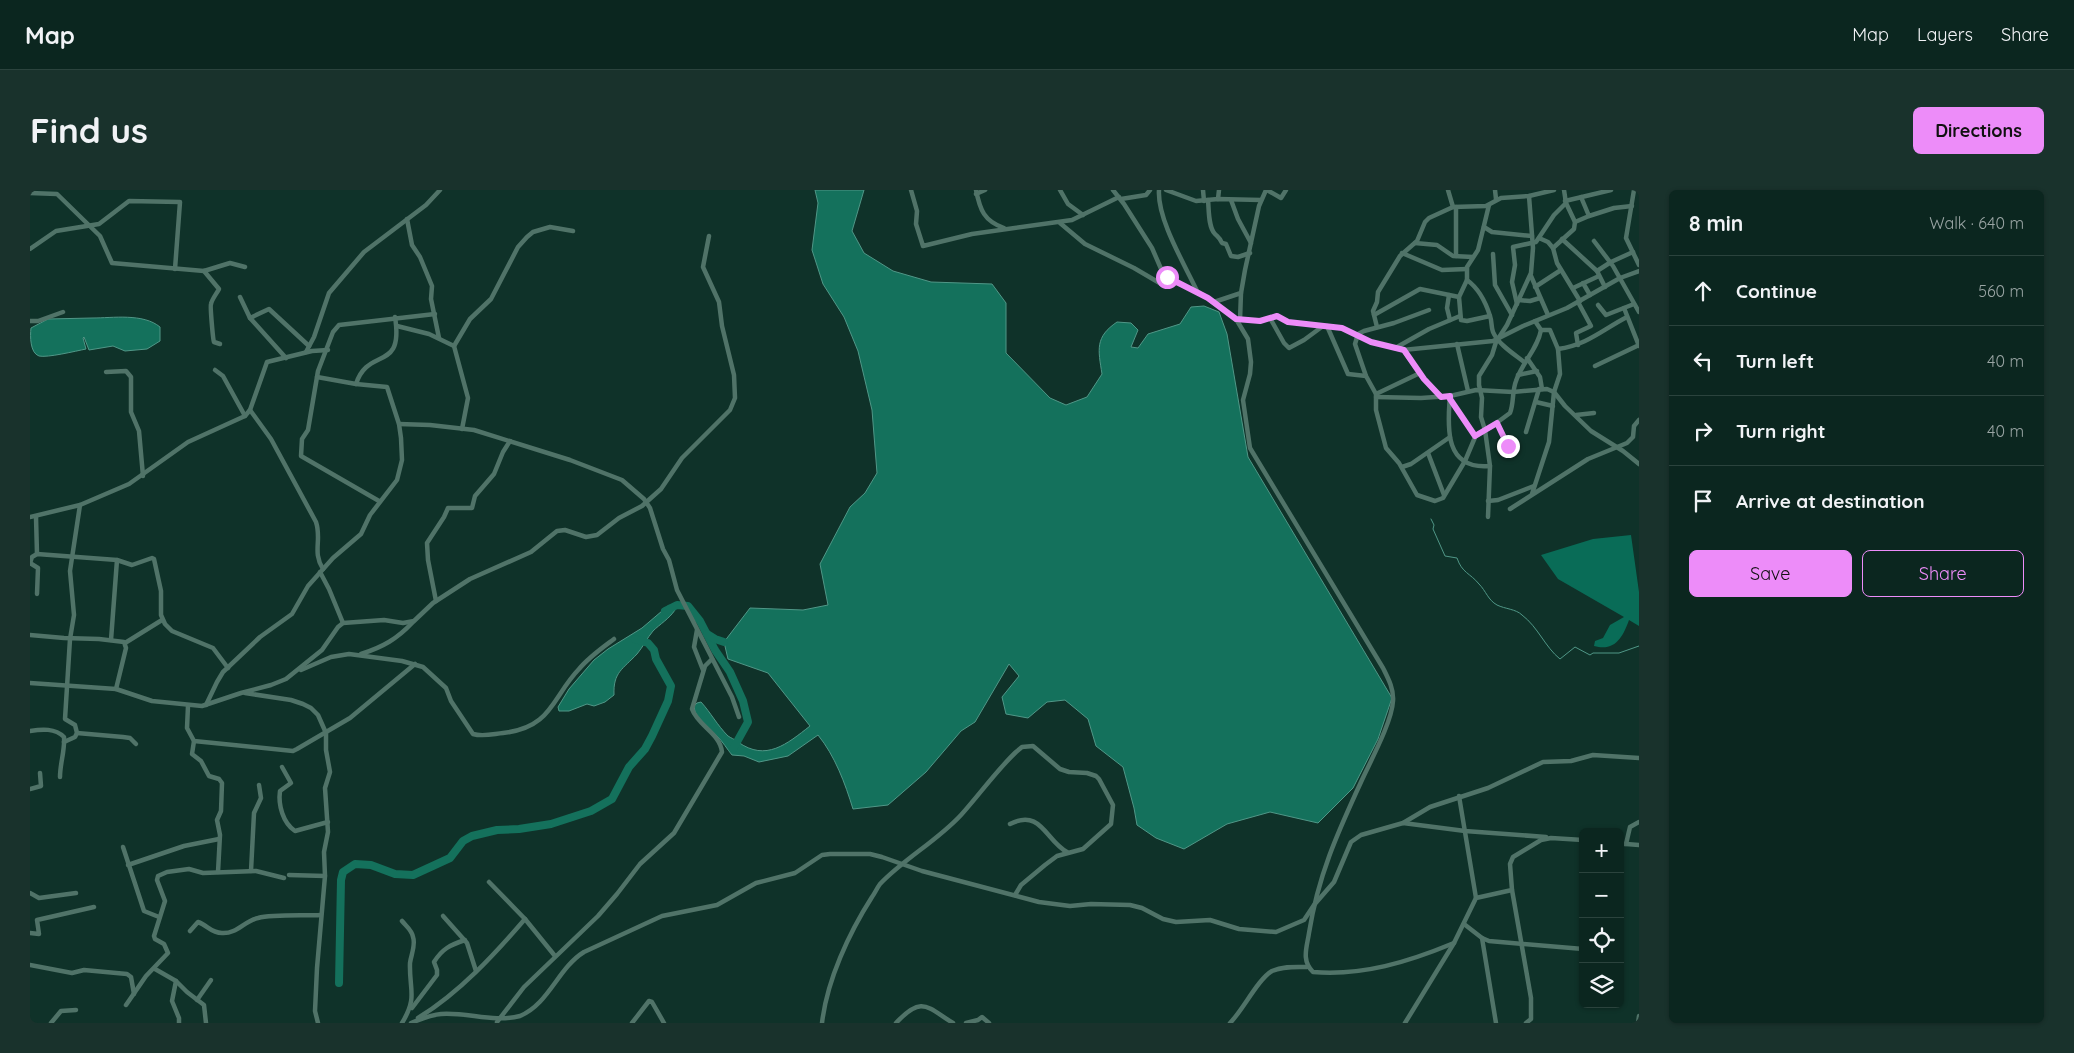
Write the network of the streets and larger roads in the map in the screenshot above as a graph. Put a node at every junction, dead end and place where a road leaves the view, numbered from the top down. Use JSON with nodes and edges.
{"nodes":[{"id":1,"x":38,"y":190,"type":"edge"},
{"id":2,"x":440,"y":190,"type":"edge"},
{"id":3,"x":912,"y":190,"type":"edge"},
{"id":4,"x":985,"y":190,"type":"edge"},
{"id":5,"x":1060,"y":190,"type":"edge"},
{"id":6,"x":1113,"y":190,"type":"edge"},
{"id":7,"x":1150,"y":190,"type":"edge"},
{"id":8,"x":1159,"y":190,"type":"edge"},
{"id":9,"x":1166,"y":190,"type":"edge"},
{"id":10,"x":1203,"y":190,"type":"edge"},
{"id":11,"x":1220,"y":190,"type":"edge"},
{"id":12,"x":1267,"y":190,"type":"edge"},
{"id":13,"x":1286,"y":190,"type":"edge"},
{"id":14,"x":1448,"y":190,"type":"edge"},
{"id":15,"x":1495,"y":190,"type":"edge"},
{"id":16,"x":1554,"y":190,"type":"edge"},
{"id":17,"x":1564,"y":190,"type":"edge"},
{"id":18,"x":1611,"y":190,"type":"edge"},
{"id":19,"x":1634,"y":190,"type":"edge"},
{"id":20,"x":976,"y":192,"type":"edge"},
{"id":21,"x":30,"y":193,"type":"edge"},
{"id":22,"x":43,"y":194,"type":"junction"},
{"id":23,"x":1529,"y":196,"type":"junction"},
{"id":24,"x":1581,"y":197,"type":"junction"},
{"id":25,"x":1120,"y":198,"type":"junction"},
{"id":26,"x":1218,"y":199,"type":"junction"},
{"id":27,"x":1206,"y":200,"type":"junction"},
{"id":28,"x":1231,"y":200,"type":"junction"},
{"id":29,"x":1261,"y":200,"type":"junction"},
{"id":30,"x":1496,"y":200,"type":"junction"},
{"id":31,"x":1566,"y":202,"type":"junction"},
{"id":32,"x":1489,"y":205,"type":"junction"},
{"id":33,"x":1632,"y":206,"type":"junction"},
{"id":34,"x":1454,"y":207,"type":"junction"},
{"id":35,"x":1083,"y":215,"type":"junction"},
{"id":36,"x":1589,"y":216,"type":"junction"},
{"id":37,"x":407,"y":218,"type":"junction"},
{"id":38,"x":1575,"y":222,"type":"junction"},
{"id":39,"x":1060,"y":223,"type":"junction"},
{"id":40,"x":90,"y":227,"type":"junction"},
{"id":41,"x":1484,"y":228,"type":"junction"},
{"id":42,"x":1005,"y":229,"type":"junction"},
{"id":43,"x":573,"y":231,"type":"dead end"},
{"id":44,"x":709,"y":236,"type":"dead end"},
{"id":45,"x":1532,"y":236,"type":"junction"},
{"id":46,"x":1538,"y":238,"type":"junction"},
{"id":47,"x":1562,"y":239,"type":"junction"},
{"id":48,"x":1594,"y":241,"type":"dead end"},
{"id":49,"x":1251,"y":243,"type":"junction"},
{"id":50,"x":1415,"y":243,"type":"junction"},
{"id":51,"x":1533,"y":244,"type":"junction"},
{"id":52,"x":1553,"y":248,"type":"junction"},
{"id":53,"x":30,"y":249,"type":"edge"},
{"id":54,"x":1250,"y":252,"type":"junction"},
{"id":55,"x":1402,"y":252,"type":"junction"},
{"id":56,"x":1634,"y":252,"type":"junction"},
{"id":57,"x":1494,"y":254,"type":"dead end"},
{"id":58,"x":1456,"y":256,"type":"junction"},
{"id":59,"x":1473,"y":257,"type":"junction"},
{"id":60,"x":1611,"y":262,"type":"junction"},
{"id":61,"x":1639,"y":265,"type":"edge"},
{"id":62,"x":245,"y":267,"type":"dead end"},
{"id":63,"x":175,"y":268,"type":"junction"},
{"id":64,"x":1467,"y":269,"type":"junction"},
{"id":65,"x":1561,"y":270,"type":"junction"},
{"id":66,"x":204,"y":271,"type":"junction"},
{"id":67,"x":1639,"y":272,"type":"edge"},
{"id":68,"x":1598,"y":274,"type":"junction"},
{"id":69,"x":1530,"y":276,"type":"junction"},
{"id":70,"x":1620,"y":278,"type":"junction"},
{"id":71,"x":1466,"y":280,"type":"junction"},
{"id":72,"x":1176,"y":282,"type":"junction"},
{"id":73,"x":1583,"y":283,"type":"junction"},
{"id":74,"x":1605,"y":286,"type":"junction"},
{"id":75,"x":1535,"y":287,"type":"junction"},
{"id":76,"x":1573,"y":288,"type":"junction"},
{"id":77,"x":1197,"y":291,"type":"junction"},
{"id":78,"x":1241,"y":293,"type":"junction"},
{"id":79,"x":1449,"y":295,"type":"junction"},
{"id":80,"x":1590,"y":295,"type":"junction"},
{"id":81,"x":240,"y":297,"type":"dead end"},
{"id":82,"x":1459,"y":297,"type":"junction"},
{"id":83,"x":1540,"y":298,"type":"junction"},
{"id":84,"x":1214,"y":302,"type":"junction"},
{"id":85,"x":1518,"y":302,"type":"junction"},
{"id":86,"x":1579,"y":302,"type":"junction"},
{"id":87,"x":1634,"y":304,"type":"junction"},
{"id":88,"x":1598,"y":305,"type":"dead end"},
{"id":89,"x":1624,"y":308,"type":"junction"},
{"id":90,"x":1429,"y":310,"type":"dead end"},
{"id":91,"x":63,"y":312,"type":"dead end"},
{"id":92,"x":1639,"y":312,"type":"edge"},
{"id":93,"x":435,"y":314,"type":"junction"},
{"id":94,"x":1512,"y":314,"type":"junction"},
{"id":95,"x":1374,"y":315,"type":"junction"},
{"id":96,"x":1548,"y":315,"type":"junction"},
{"id":97,"x":1460,"y":316,"type":"junction"},
{"id":98,"x":1490,"y":316,"type":"junction"},
{"id":99,"x":395,"y":317,"type":"junction"},
{"id":100,"x":1627,"y":317,"type":"junction"},
{"id":101,"x":250,"y":318,"type":"junction"},
{"id":102,"x":1270,"y":318,"type":"junction"},
{"id":103,"x":1238,"y":319,"type":"junction"},
{"id":104,"x":1450,"y":320,"type":"junction"},
{"id":105,"x":30,"y":321,"type":"edge"},
{"id":106,"x":1535,"y":321,"type":"junction"},
{"id":107,"x":397,"y":326,"type":"junction"},
{"id":108,"x":1325,"y":326,"type":"junction"},
{"id":109,"x":1377,"y":327,"type":"junction"},
{"id":110,"x":1541,"y":330,"type":"junction"},
{"id":111,"x":1358,"y":334,"type":"junction"},
{"id":112,"x":439,"y":338,"type":"junction"},
{"id":113,"x":1498,"y":340,"type":"junction"},
{"id":114,"x":220,"y":344,"type":"dead end"},
{"id":115,"x":1457,"y":344,"type":"junction"},
{"id":116,"x":1578,"y":345,"type":"junction"},
{"id":117,"x":1639,"y":345,"type":"edge"},
{"id":118,"x":309,"y":346,"type":"junction"},
{"id":119,"x":454,"y":346,"type":"junction"},
{"id":120,"x":1397,"y":347,"type":"junction"},
{"id":121,"x":1558,"y":349,"type":"junction"},
{"id":122,"x":328,"y":350,"type":"junction"},
{"id":123,"x":1404,"y":350,"type":"junction"},
{"id":124,"x":306,"y":352,"type":"junction"},
{"id":125,"x":286,"y":358,"type":"junction"},
{"id":126,"x":1527,"y":358,"type":"junction"},
{"id":127,"x":1524,"y":362,"type":"junction"},
{"id":128,"x":1595,"y":366,"type":"dead end"},
{"id":129,"x":216,"y":370,"type":"dead end"},
{"id":130,"x":1537,"y":371,"type":"junction"},
{"id":131,"x":106,"y":372,"type":"dead end"},
{"id":132,"x":1420,"y":373,"type":"junction"},
{"id":133,"x":1518,"y":375,"type":"junction"},
{"id":134,"x":1366,"y":376,"type":"junction"},
{"id":135,"x":317,"y":377,"type":"junction"},
{"id":136,"x":356,"y":384,"type":"junction"},
{"id":137,"x":1541,"y":389,"type":"junction"},
{"id":138,"x":1480,"y":390,"type":"junction"},
{"id":139,"x":1468,"y":391,"type":"junction"},
{"id":140,"x":1513,"y":392,"type":"junction"},
{"id":141,"x":1554,"y":392,"type":"junction"},
{"id":142,"x":1376,"y":396,"type":"junction"},
{"id":143,"x":1441,"y":397,"type":"junction"},
{"id":144,"x":1450,"y":397,"type":"junction"},
{"id":145,"x":1536,"y":402,"type":"junction"},
{"id":146,"x":1553,"y":406,"type":"junction"},
{"id":147,"x":250,"y":410,"type":"junction"},
{"id":148,"x":1594,"y":413,"type":"dead end"},
{"id":149,"x":245,"y":416,"type":"junction"},
{"id":150,"x":1576,"y":416,"type":"junction"},
{"id":151,"x":1639,"y":420,"type":"edge"},
{"id":152,"x":1497,"y":423,"type":"junction"},
{"id":153,"x":399,"y":424,"type":"junction"},
{"id":154,"x":462,"y":429,"type":"junction"},
{"id":155,"x":1486,"y":430,"type":"junction"},
{"id":156,"x":1526,"y":432,"type":"dead end"},
{"id":157,"x":1475,"y":436,"type":"junction"},
{"id":158,"x":1450,"y":437,"type":"junction"},
{"id":159,"x":510,"y":441,"type":"junction"},
{"id":160,"x":1508,"y":446,"type":"dead end"},
{"id":161,"x":1617,"y":448,"type":"junction"},
{"id":162,"x":1428,"y":453,"type":"junction"},
{"id":163,"x":1464,"y":463,"type":"junction"},
{"id":164,"x":1639,"y":464,"type":"edge"},
{"id":165,"x":1490,"y":466,"type":"junction"},
{"id":166,"x":1402,"y":467,"type":"junction"},
{"id":167,"x":143,"y":476,"type":"junction"},
{"id":168,"x":1534,"y":486,"type":"junction"},
{"id":169,"x":1532,"y":494,"type":"junction"},
{"id":170,"x":1444,"y":495,"type":"junction"},
{"id":171,"x":1488,"y":501,"type":"junction"},
{"id":172,"x":379,"y":502,"type":"junction"},
{"id":173,"x":646,"y":502,"type":"junction"},
{"id":174,"x":80,"y":505,"type":"junction"},
{"id":175,"x":1510,"y":509,"type":"dead end"},
{"id":176,"x":30,"y":517,"type":"edge"},
{"id":177,"x":36,"y":517,"type":"junction"},
{"id":178,"x":1488,"y":517,"type":"dead end"},
{"id":179,"x":36,"y":554,"type":"junction"},
{"id":180,"x":73,"y":557,"type":"junction"},
{"id":181,"x":116,"y":560,"type":"junction"},
{"id":182,"x":30,"y":563,"type":"edge"},
{"id":183,"x":321,"y":571,"type":"junction"},
{"id":184,"x":37,"y":594,"type":"dead end"},
{"id":185,"x":436,"y":601,"type":"junction"},
{"id":186,"x":162,"y":620,"type":"junction"},
{"id":187,"x":414,"y":621,"type":"junction"},
{"id":188,"x":344,"y":623,"type":"junction"},
{"id":189,"x":697,"y":630,"type":"junction"},
{"id":190,"x":30,"y":635,"type":"edge"},
{"id":191,"x":614,"y":638,"type":"dead end"},
{"id":192,"x":70,"y":639,"type":"junction"},
{"id":193,"x":111,"y":640,"type":"junction"},
{"id":194,"x":125,"y":643,"type":"junction"},
{"id":195,"x":360,"y":654,"type":"junction"},
{"id":196,"x":712,"y":659,"type":"junction"},
{"id":197,"x":415,"y":664,"type":"junction"},
{"id":198,"x":228,"y":668,"type":"junction"},
{"id":199,"x":298,"y":671,"type":"junction"},
{"id":200,"x":703,"y":672,"type":"junction"},
{"id":201,"x":30,"y":683,"type":"edge"},
{"id":202,"x":67,"y":685,"type":"junction"},
{"id":203,"x":116,"y":689,"type":"junction"},
{"id":204,"x":241,"y":693,"type":"junction"},
{"id":205,"x":206,"y":705,"type":"junction"},
{"id":206,"x":188,"y":706,"type":"junction"},
{"id":207,"x":739,"y":717,"type":"dead end"},
{"id":208,"x":30,"y":731,"type":"edge"},
{"id":209,"x":77,"y":733,"type":"junction"},
{"id":210,"x":326,"y":733,"type":"junction"},
{"id":211,"x":194,"y":741,"type":"junction"},
{"id":212,"x":64,"y":742,"type":"junction"},
{"id":213,"x":136,"y":744,"type":"dead end"},
{"id":214,"x":1639,"y":758,"type":"edge"},
{"id":215,"x":282,"y":766,"type":"dead end"},
{"id":216,"x":40,"y":773,"type":"dead end"},
{"id":217,"x":60,"y":777,"type":"dead end"},
{"id":218,"x":259,"y":785,"type":"dead end"},
{"id":219,"x":30,"y":789,"type":"edge"},
{"id":220,"x":1459,"y":796,"type":"junction"},
{"id":221,"x":328,"y":822,"type":"junction"},
{"id":222,"x":1639,"y":822,"type":"edge"},
{"id":223,"x":1403,"y":823,"type":"junction"},
{"id":224,"x":1010,"y":824,"type":"dead end"},
{"id":225,"x":1465,"y":831,"type":"junction"},
{"id":226,"x":1551,"y":838,"type":"junction"},
{"id":227,"x":219,"y":839,"type":"junction"},
{"id":228,"x":1579,"y":840,"type":"edge"},
{"id":229,"x":1624,"y":842,"type":"edge"},
{"id":230,"x":1624,"y":844,"type":"edge"},
{"id":231,"x":1639,"y":845,"type":"edge"},
{"id":232,"x":122,"y":847,"type":"dead end"},
{"id":233,"x":1068,"y":853,"type":"junction"},
{"id":234,"x":902,"y":864,"type":"junction"},
{"id":235,"x":128,"y":865,"type":"junction"},
{"id":236,"x":251,"y":871,"type":"junction"},
{"id":237,"x":218,"y":872,"type":"junction"},
{"id":238,"x":289,"y":875,"type":"dead end"},
{"id":239,"x":325,"y":876,"type":"junction"},
{"id":240,"x":284,"y":878,"type":"dead end"},
{"id":241,"x":489,"y":882,"type":"dead end"},
{"id":242,"x":1512,"y":890,"type":"junction"},
{"id":243,"x":30,"y":893,"type":"edge"},
{"id":244,"x":76,"y":893,"type":"dead end"},
{"id":245,"x":1015,"y":895,"type":"junction"},
{"id":246,"x":1476,"y":898,"type":"junction"},
{"id":247,"x":1314,"y":905,"type":"junction"},
{"id":248,"x":94,"y":908,"type":"dead end"},
{"id":249,"x":321,"y":915,"type":"junction"},
{"id":250,"x":443,"y":916,"type":"dead end"},
{"id":251,"x":159,"y":917,"type":"junction"},
{"id":252,"x":524,"y":919,"type":"junction"},
{"id":253,"x":402,"y":921,"type":"dead end"},
{"id":254,"x":1464,"y":924,"type":"junction"},
{"id":255,"x":190,"y":931,"type":"dead end"},
{"id":256,"x":30,"y":933,"type":"edge"},
{"id":257,"x":1482,"y":938,"type":"junction"},
{"id":258,"x":465,"y":940,"type":"junction"},
{"id":259,"x":1454,"y":943,"type":"junction"},
{"id":260,"x":1521,"y":944,"type":"junction"},
{"id":261,"x":1579,"y":949,"type":"edge"},
{"id":262,"x":555,"y":956,"type":"junction"},
{"id":263,"x":30,"y":965,"type":"edge"},
{"id":264,"x":1307,"y":966,"type":"junction"},
{"id":265,"x":155,"y":969,"type":"junction"},
{"id":266,"x":476,"y":971,"type":"junction"},
{"id":267,"x":211,"y":980,"type":"dead end"},
{"id":268,"x":176,"y":981,"type":"junction"},
{"id":269,"x":134,"y":994,"type":"junction"},
{"id":270,"x":197,"y":1000,"type":"junction"},
{"id":271,"x":126,"y":1005,"type":"dead end"},
{"id":272,"x":411,"y":1009,"type":"junction"},
{"id":273,"x":76,"y":1010,"type":"dead end"},
{"id":274,"x":1639,"y":1016,"type":"edge"},
{"id":275,"x":497,"y":1022,"type":"edge"},
{"id":276,"x":51,"y":1023,"type":"edge"},
{"id":277,"x":178,"y":1023,"type":"edge"},
{"id":278,"x":206,"y":1023,"type":"edge"},
{"id":279,"x":318,"y":1023,"type":"edge"},
{"id":280,"x":402,"y":1023,"type":"edge"},
{"id":281,"x":411,"y":1023,"type":"edge"},
{"id":282,"x":632,"y":1023,"type":"edge"},
{"id":283,"x":664,"y":1023,"type":"edge"},
{"id":284,"x":822,"y":1023,"type":"edge"},
{"id":285,"x":896,"y":1023,"type":"edge"},
{"id":286,"x":953,"y":1023,"type":"edge"},
{"id":287,"x":966,"y":1023,"type":"edge"},
{"id":288,"x":990,"y":1023,"type":"edge"},
{"id":289,"x":1230,"y":1023,"type":"edge"},
{"id":290,"x":1405,"y":1023,"type":"edge"},
{"id":291,"x":1496,"y":1023,"type":"edge"},
{"id":292,"x":1526,"y":1023,"type":"edge"},
{"id":293,"x":1638,"y":1023,"type":"edge"}],
"edges":[{"from":1,"to":22,"type":"street"},
{"from":2,"to":37,"type":"street"},
{"from":3,"to":42,"type":"street"},
{"from":4,"to":20,"type":"street"},
{"from":5,"to":35,"type":"street"},
{"from":6,"to":25,"type":"street"},
{"from":7,"to":25,"type":"street"},
{"from":8,"to":77,"type":"street"},
{"from":9,"to":27,"type":"street"},
{"from":10,"to":27,"type":"street"},
{"from":11,"to":26,"type":"street"},
{"from":12,"to":13,"type":"street"},
{"from":12,"to":29,"type":"street"},
{"from":14,"to":34,"type":"street"},
{"from":15,"to":30,"type":"street"},
{"from":16,"to":23,"type":"street"},
{"from":17,"to":31,"type":"street"},
{"from":18,"to":24,"type":"street"},
{"from":19,"to":33,"type":"street"},
{"from":20,"to":42,"type":"street"},
{"from":21,"to":22,"type":"street"},
{"from":22,"to":40,"type":"street"},
{"from":23,"to":30,"type":"street"},
{"from":23,"to":45,"type":"street"},
{"from":24,"to":31,"type":"street"},
{"from":24,"to":36,"type":"street"},
{"from":25,"to":35,"type":"street"},
{"from":25,"to":72,"type":"street"},
{"from":26,"to":27,"type":"street"},
{"from":26,"to":28,"type":"street"},
{"from":27,"to":54,"type":"street"},
{"from":28,"to":29,"type":"street"},
{"from":28,"to":49,"type":"street"},
{"from":29,"to":49,"type":"street"},
{"from":30,"to":32,"type":"street"},
{"from":31,"to":38,"type":"street"},
{"from":31,"to":46,"type":"street"},
{"from":32,"to":34,"type":"street"},
{"from":32,"to":41,"type":"street"},
{"from":33,"to":36,"type":"street"},
{"from":33,"to":56,"type":"street"},
{"from":34,"to":50,"type":"street"},
{"from":34,"to":58,"type":"street"},
{"from":35,"to":39,"type":"street"},
{"from":36,"to":38,"type":"street"},
{"from":37,"to":93,"type":"street"},
{"from":37,"to":118,"type":"street"},
{"from":38,"to":47,"type":"street"},
{"from":39,"to":42,"type":"street"},
{"from":39,"to":72,"type":"street"},
{"from":40,"to":53,"type":"street"},
{"from":40,"to":63,"type":"street"},
{"from":40,"to":63,"type":"street"},
{"from":41,"to":45,"type":"street"},
{"from":41,"to":59,"type":"street"},
{"from":43,"to":119,"type":"street"},
{"from":44,"to":173,"type":"street"},
{"from":45,"to":51,"type":"street"},
{"from":46,"to":51,"type":"street"},
{"from":46,"to":52,"type":"street"},
{"from":47,"to":52,"type":"street"},
{"from":47,"to":68,"type":"street"},
{"from":48,"to":60,"type":"street"},
{"from":49,"to":54,"type":"street"},
{"from":50,"to":55,"type":"street"},
{"from":50,"to":58,"type":"street"},
{"from":51,"to":69,"type":"street"},
{"from":51,"to":85,"type":"street"},
{"from":52,"to":65,"type":"street"},
{"from":54,"to":78,"type":"street"},
{"from":55,"to":64,"type":"street"},
{"from":55,"to":95,"type":"street"},
{"from":56,"to":60,"type":"street"},
{"from":56,"to":61,"type":"street"},
{"from":57,"to":94,"type":"street"},
{"from":58,"to":59,"type":"street"},
{"from":59,"to":64,"type":"street"},
{"from":60,"to":68,"type":"street"},
{"from":60,"to":70,"type":"street"},
{"from":62,"to":66,"type":"street"},
{"from":63,"to":66,"type":"street"},
{"from":64,"to":71,"type":"street"},
{"from":65,"to":75,"type":"street"},
{"from":65,"to":76,"type":"street"},
{"from":66,"to":114,"type":"street"},
{"from":67,"to":70,"type":"street"},
{"from":68,"to":73,"type":"street"},
{"from":68,"to":74,"type":"street"},
{"from":69,"to":75,"type":"street"},
{"from":69,"to":85,"type":"street"},
{"from":70,"to":74,"type":"street"},
{"from":70,"to":87,"type":"street"},
{"from":71,"to":82,"type":"street"},
{"from":71,"to":98,"type":"street"},
{"from":72,"to":77,"type":"street"},
{"from":73,"to":76,"type":"street"},
{"from":73,"to":80,"type":"street"},
{"from":74,"to":80,"type":"street"},
{"from":75,"to":83,"type":"street"},
{"from":76,"to":86,"type":"street"},
{"from":77,"to":84,"type":"street"},
{"from":78,"to":84,"type":"street"},
{"from":78,"to":103,"type":"street"},
{"from":79,"to":82,"type":"street"},
{"from":79,"to":95,"type":"street"},
{"from":79,"to":104,"type":"street"},
{"from":80,"to":86,"type":"street"},
{"from":81,"to":101,"type":"street"},
{"from":82,"to":97,"type":"street"},
{"from":83,"to":85,"type":"street"},
{"from":83,"to":96,"type":"street"},
{"from":84,"to":103,"type":"street"},
{"from":85,"to":94,"type":"street"},
{"from":86,"to":96,"type":"street"},
{"from":86,"to":116,"type":"street"},
{"from":87,"to":89,"type":"street"},
{"from":87,"to":92,"type":"street"},
{"from":88,"to":89,"type":"street"},
{"from":89,"to":100,"type":"street"},
{"from":90,"to":109,"type":"street"},
{"from":91,"to":105,"type":"street"},
{"from":93,"to":99,"type":"street"},
{"from":93,"to":112,"type":"street"},
{"from":94,"to":113,"type":"street"},
{"from":95,"to":109,"type":"street"},
{"from":96,"to":106,"type":"street"},
{"from":97,"to":98,"type":"street"},
{"from":97,"to":104,"type":"street"},
{"from":98,"to":113,"type":"street"},
{"from":99,"to":107,"type":"street"},
{"from":99,"to":122,"type":"street"},
{"from":100,"to":116,"type":"street"},
{"from":100,"to":117,"type":"street"},
{"from":101,"to":118,"type":"street"},
{"from":101,"to":125,"type":"street"},
{"from":102,"to":103,"type":"street"},
{"from":102,"to":108,"type":"street"},
{"from":102,"to":108,"type":"street"},
{"from":103,"to":247,"type":"street"},
{"from":104,"to":120,"type":"street"},
{"from":106,"to":110,"type":"street"},
{"from":106,"to":113,"type":"street"},
{"from":107,"to":112,"type":"street"},
{"from":107,"to":136,"type":"street"},
{"from":108,"to":111,"type":"street"},
{"from":108,"to":134,"type":"street"},
{"from":109,"to":111,"type":"street"},
{"from":110,"to":121,"type":"street"},
{"from":110,"to":126,"type":"street"},
{"from":111,"to":120,"type":"street"},
{"from":111,"to":134,"type":"street"},
{"from":112,"to":119,"type":"street"},
{"from":113,"to":115,"type":"street"},
{"from":113,"to":127,"type":"street"},
{"from":113,"to":138,"type":"street"},
{"from":115,"to":123,"type":"street"},
{"from":115,"to":139,"type":"street"},
{"from":116,"to":121,"type":"street"},
{"from":117,"to":128,"type":"street"},
{"from":118,"to":124,"type":"street"},
{"from":119,"to":154,"type":"street"},
{"from":120,"to":123,"type":"street"},
{"from":121,"to":141,"type":"street"},
{"from":122,"to":124,"type":"street"},
{"from":122,"to":135,"type":"street"},
{"from":123,"to":132,"type":"street"},
{"from":124,"to":125,"type":"street"},
{"from":125,"to":147,"type":"street"},
{"from":126,"to":127,"type":"street"},
{"from":126,"to":130,"type":"street"},
{"from":127,"to":133,"type":"street"},
{"from":129,"to":149,"type":"street"},
{"from":130,"to":133,"type":"street"},
{"from":130,"to":137,"type":"street"},
{"from":131,"to":167,"type":"street"},
{"from":132,"to":142,"type":"street"},
{"from":132,"to":143,"type":"street"},
{"from":133,"to":140,"type":"street"},
{"from":134,"to":142,"type":"street"},
{"from":135,"to":136,"type":"street"},
{"from":135,"to":172,"type":"street"},
{"from":136,"to":153,"type":"street"},
{"from":137,"to":140,"type":"street"},
{"from":137,"to":141,"type":"street"},
{"from":137,"to":145,"type":"street"},
{"from":138,"to":139,"type":"street"},
{"from":138,"to":140,"type":"street"},
{"from":138,"to":155,"type":"street"},
{"from":139,"to":144,"type":"street"},
{"from":140,"to":152,"type":"street"},
{"from":141,"to":146,"type":"street"},
{"from":141,"to":150,"type":"street"},
{"from":142,"to":143,"type":"street"},
{"from":142,"to":166,"type":"street"},
{"from":143,"to":144,"type":"street"},
{"from":144,"to":157,"type":"street"},
{"from":144,"to":158,"type":"street"},
{"from":145,"to":146,"type":"street"},
{"from":145,"to":156,"type":"street"},
{"from":146,"to":168,"type":"street"},
{"from":147,"to":149,"type":"street"},
{"from":147,"to":183,"type":"street"},
{"from":148,"to":150,"type":"street"},
{"from":149,"to":167,"type":"street"},
{"from":150,"to":161,"type":"street"},
{"from":151,"to":161,"type":"street"},
{"from":152,"to":155,"type":"street"},
{"from":152,"to":160,"type":"street"},
{"from":153,"to":154,"type":"street"},
{"from":153,"to":172,"type":"street"},
{"from":154,"to":159,"type":"street"},
{"from":155,"to":157,"type":"street"},
{"from":155,"to":165,"type":"street"},
{"from":157,"to":163,"type":"street"},
{"from":158,"to":162,"type":"street"},
{"from":158,"to":163,"type":"street"},
{"from":159,"to":173,"type":"street"},
{"from":159,"to":185,"type":"street"},
{"from":161,"to":164,"type":"street"},
{"from":161,"to":169,"type":"street"},
{"from":162,"to":166,"type":"street"},
{"from":162,"to":170,"type":"street"},
{"from":163,"to":165,"type":"street"},
{"from":163,"to":170,"type":"street"},
{"from":165,"to":171,"type":"street"},
{"from":166,"to":170,"type":"street"},
{"from":167,"to":174,"type":"street"},
{"from":168,"to":169,"type":"street"},
{"from":168,"to":171,"type":"street"},
{"from":169,"to":175,"type":"street"},
{"from":171,"to":178,"type":"street"},
{"from":172,"to":183,"type":"street"},
{"from":173,"to":185,"type":"street"},
{"from":173,"to":189,"type":"street"},
{"from":174,"to":177,"type":"street"},
{"from":174,"to":180,"type":"street"},
{"from":176,"to":177,"type":"street"},
{"from":177,"to":179,"type":"street"},
{"from":179,"to":180,"type":"street"},
{"from":179,"to":182,"type":"street"},
{"from":180,"to":181,"type":"street"},
{"from":180,"to":192,"type":"street"},
{"from":181,"to":186,"type":"street"},
{"from":181,"to":193,"type":"street"},
{"from":182,"to":184,"type":"street"},
{"from":183,"to":188,"type":"street"},
{"from":183,"to":198,"type":"street"},
{"from":185,"to":187,"type":"street"},
{"from":186,"to":194,"type":"street"},
{"from":186,"to":198,"type":"street"},
{"from":187,"to":188,"type":"street"},
{"from":187,"to":195,"type":"street"},
{"from":188,"to":199,"type":"street"},
{"from":189,"to":196,"type":"street"},
{"from":189,"to":200,"type":"street"},
{"from":190,"to":192,"type":"street"},
{"from":191,"to":197,"type":"street"},
{"from":192,"to":193,"type":"street"},
{"from":192,"to":202,"type":"street"},
{"from":193,"to":194,"type":"street"},
{"from":194,"to":203,"type":"street"},
{"from":195,"to":197,"type":"street"},
{"from":195,"to":199,"type":"street"},
{"from":196,"to":200,"type":"street"},
{"from":196,"to":207,"type":"street"},
{"from":197,"to":210,"type":"street"},
{"from":198,"to":205,"type":"street"},
{"from":199,"to":204,"type":"street"},
{"from":200,"to":262,"type":"street"},
{"from":201,"to":202,"type":"street"},
{"from":202,"to":203,"type":"street"},
{"from":202,"to":209,"type":"street"},
{"from":203,"to":206,"type":"street"},
{"from":204,"to":205,"type":"street"},
{"from":204,"to":210,"type":"street"},
{"from":205,"to":206,"type":"street"},
{"from":206,"to":211,"type":"street"},
{"from":208,"to":212,"type":"street"},
{"from":209,"to":212,"type":"street"},
{"from":209,"to":213,"type":"street"},
{"from":210,"to":211,"type":"street"},
{"from":210,"to":221,"type":"street"},
{"from":211,"to":227,"type":"street"},
{"from":212,"to":217,"type":"street"},
{"from":214,"to":220,"type":"street"},
{"from":215,"to":221,"type":"street"},
{"from":216,"to":219,"type":"street"},
{"from":218,"to":236,"type":"street"},
{"from":220,"to":223,"type":"street"},
{"from":220,"to":225,"type":"street"},
{"from":221,"to":239,"type":"street"},
{"from":222,"to":229,"type":"street"},
{"from":223,"to":225,"type":"street"},
{"from":223,"to":247,"type":"street"},
{"from":224,"to":233,"type":"street"},
{"from":225,"to":226,"type":"street"},
{"from":225,"to":246,"type":"street"},
{"from":226,"to":228,"type":"street"},
{"from":226,"to":242,"type":"street"},
{"from":227,"to":235,"type":"street"},
{"from":227,"to":237,"type":"street"},
{"from":230,"to":231,"type":"street"},
{"from":232,"to":235,"type":"street"},
{"from":233,"to":234,"type":"street"},
{"from":233,"to":245,"type":"street"},
{"from":234,"to":245,"type":"street"},
{"from":234,"to":275,"type":"street"},
{"from":234,"to":284,"type":"street"},
{"from":235,"to":251,"type":"street"},
{"from":236,"to":237,"type":"street"},
{"from":236,"to":240,"type":"street"},
{"from":237,"to":251,"type":"street"},
{"from":238,"to":239,"type":"street"},
{"from":239,"to":249,"type":"street"},
{"from":241,"to":252,"type":"street"},
{"from":242,"to":246,"type":"street"},
{"from":242,"to":260,"type":"street"},
{"from":243,"to":244,"type":"street"},
{"from":245,"to":247,"type":"street"},
{"from":246,"to":254,"type":"street"},
{"from":247,"to":264,"type":"street"},
{"from":248,"to":256,"type":"street"},
{"from":249,"to":255,"type":"street"},
{"from":249,"to":279,"type":"street"},
{"from":250,"to":258,"type":"street"},
{"from":251,"to":265,"type":"street"},
{"from":252,"to":262,"type":"street"},
{"from":252,"to":266,"type":"street"},
{"from":253,"to":272,"type":"street"},
{"from":254,"to":257,"type":"street"},
{"from":254,"to":259,"type":"street"},
{"from":257,"to":260,"type":"street"},
{"from":257,"to":291,"type":"street"},
{"from":258,"to":266,"type":"street"},
{"from":258,"to":272,"type":"street"},
{"from":259,"to":264,"type":"street"},
{"from":259,"to":290,"type":"street"},
{"from":260,"to":261,"type":"street"},
{"from":260,"to":292,"type":"street"},
{"from":262,"to":275,"type":"street"},
{"from":263,"to":269,"type":"street"},
{"from":264,"to":289,"type":"street"},
{"from":265,"to":268,"type":"street"},
{"from":265,"to":269,"type":"street"},
{"from":266,"to":281,"type":"street"},
{"from":267,"to":270,"type":"street"},
{"from":268,"to":270,"type":"street"},
{"from":268,"to":277,"type":"street"},
{"from":269,"to":271,"type":"street"},
{"from":270,"to":278,"type":"street"},
{"from":272,"to":280,"type":"street"},
{"from":273,"to":276,"type":"street"},
{"from":274,"to":293,"type":"street"},
{"from":275,"to":281,"type":"street"},
{"from":282,"to":283,"type":"street"},
{"from":285,"to":286,"type":"street"},
{"from":287,"to":288,"type":"street"}]}
